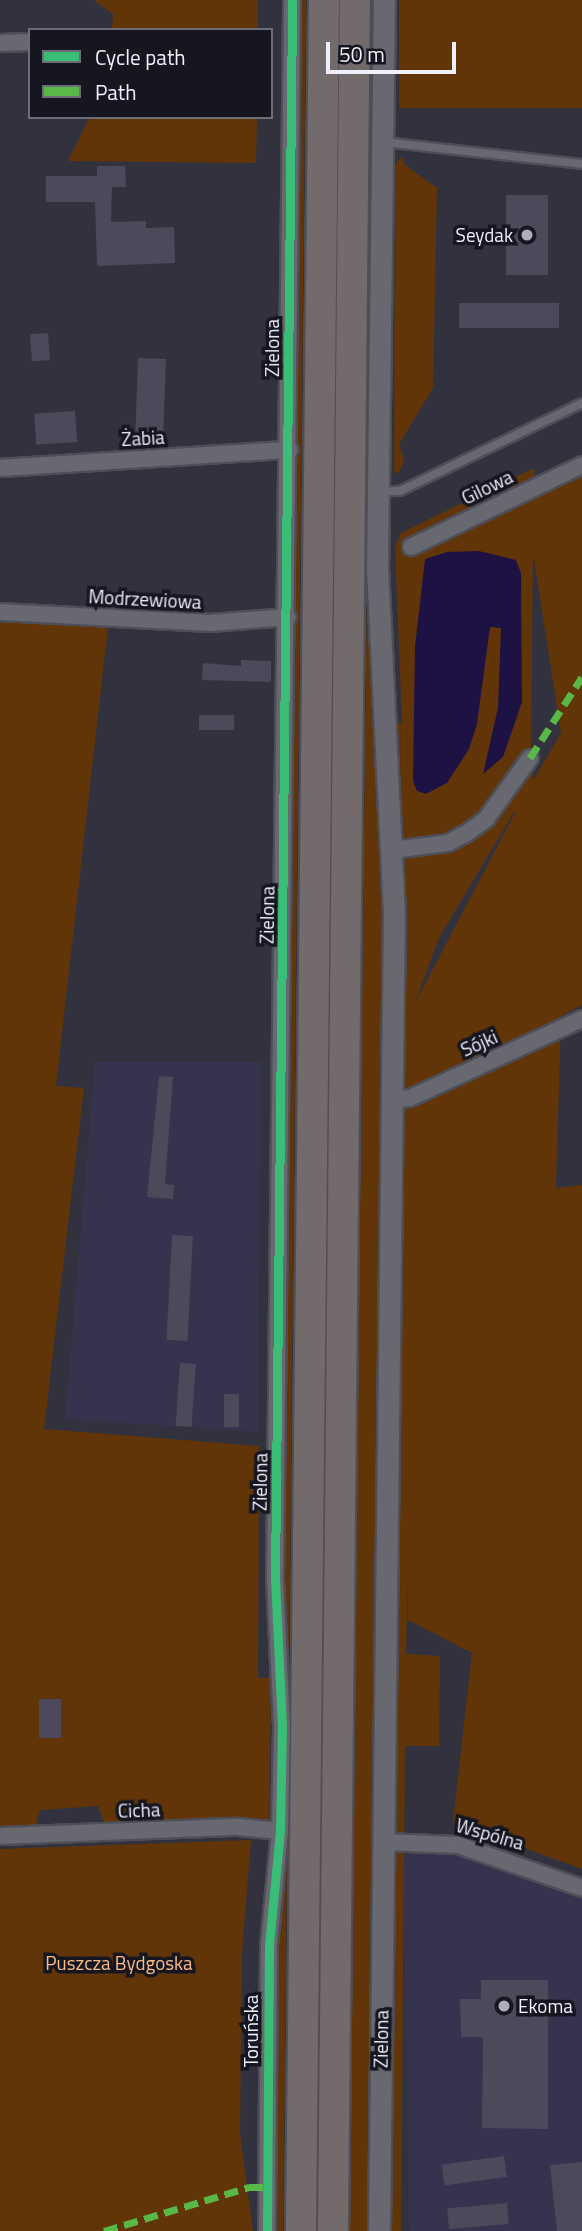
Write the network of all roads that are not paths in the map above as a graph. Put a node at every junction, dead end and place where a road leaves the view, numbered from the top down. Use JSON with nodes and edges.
{"nodes":[{"id":1,"x":292,"y":0,"type":"edge"},
{"id":2,"x":324,"y":0,"type":"edge"},
{"id":3,"x":355,"y":0,"type":"edge"},
{"id":4,"x":384,"y":0,"type":"edge"},
{"id":5,"x":28,"y":42,"type":"edge"},
{"id":6,"x":0,"y":43,"type":"edge"},
{"id":7,"x":382,"y":142,"type":"junction"},
{"id":8,"x":582,"y":164,"type":"edge"},
{"id":9,"x":582,"y":403,"type":"edge"},
{"id":10,"x":289,"y":450,"type":"junction"},
{"id":11,"x":582,"y":466,"type":"edge"},
{"id":12,"x":0,"y":468,"type":"edge"},
{"id":13,"x":378,"y":492,"type":"junction"},
{"id":14,"x":411,"y":547,"type":"dead end"},
{"id":15,"x":0,"y":612,"type":"edge"},
{"id":16,"x":288,"y":617,"type":"junction"},
{"id":17,"x":530,"y":758,"type":"dead end"},
{"id":18,"x":392,"y":850,"type":"junction"},
{"id":19,"x":582,"y":1019,"type":"edge"},
{"id":20,"x":391,"y":1100,"type":"junction"},
{"id":21,"x":280,"y":1831,"type":"junction"},
{"id":22,"x":0,"y":1836,"type":"edge"},
{"id":23,"x":383,"y":1842,"type":"junction"},
{"id":24,"x":582,"y":1888,"type":"edge"},
{"id":25,"x":267,"y":2231,"type":"edge"},
{"id":26,"x":301,"y":2231,"type":"edge"},
{"id":27,"x":333,"y":2231,"type":"edge"},
{"id":28,"x":379,"y":2231,"type":"edge"}],
"edges":[{"from":1,"to":10,"type":"street","name":"Zielona"},
{"from":2,"to":26,"type":"highway"},
{"from":3,"to":27,"type":"highway"},
{"from":4,"to":7,"type":"street","name":"Zielona"},
{"from":5,"to":6,"type":"street"},
{"from":7,"to":8,"type":"lane"},
{"from":7,"to":13,"type":"street","name":"Zielona"},
{"from":9,"to":13,"type":"lane"},
{"from":10,"to":12,"type":"street","name":"Żabia"},
{"from":10,"to":16,"type":"street","name":"Zielona"},
{"from":11,"to":14,"type":"street","name":"Gilowa"},
{"from":13,"to":18,"type":"street","name":"Zielona"},
{"from":15,"to":16,"type":"street","name":"Modrzewiowa"},
{"from":16,"to":21,"type":"street","name":"Zielona"},
{"from":17,"to":18,"type":"street"},
{"from":18,"to":20,"type":"street","name":"Zielona"},
{"from":19,"to":20,"type":"street","name":"Sójki"},
{"from":20,"to":23,"type":"street","name":"Zielona"},
{"from":21,"to":22,"type":"street","name":"Cicha"},
{"from":21,"to":25,"type":"street","name":"Toruńska"},
{"from":23,"to":24,"type":"street","name":"Wspólna"},
{"from":23,"to":28,"type":"street","name":"Zielona"}]}
